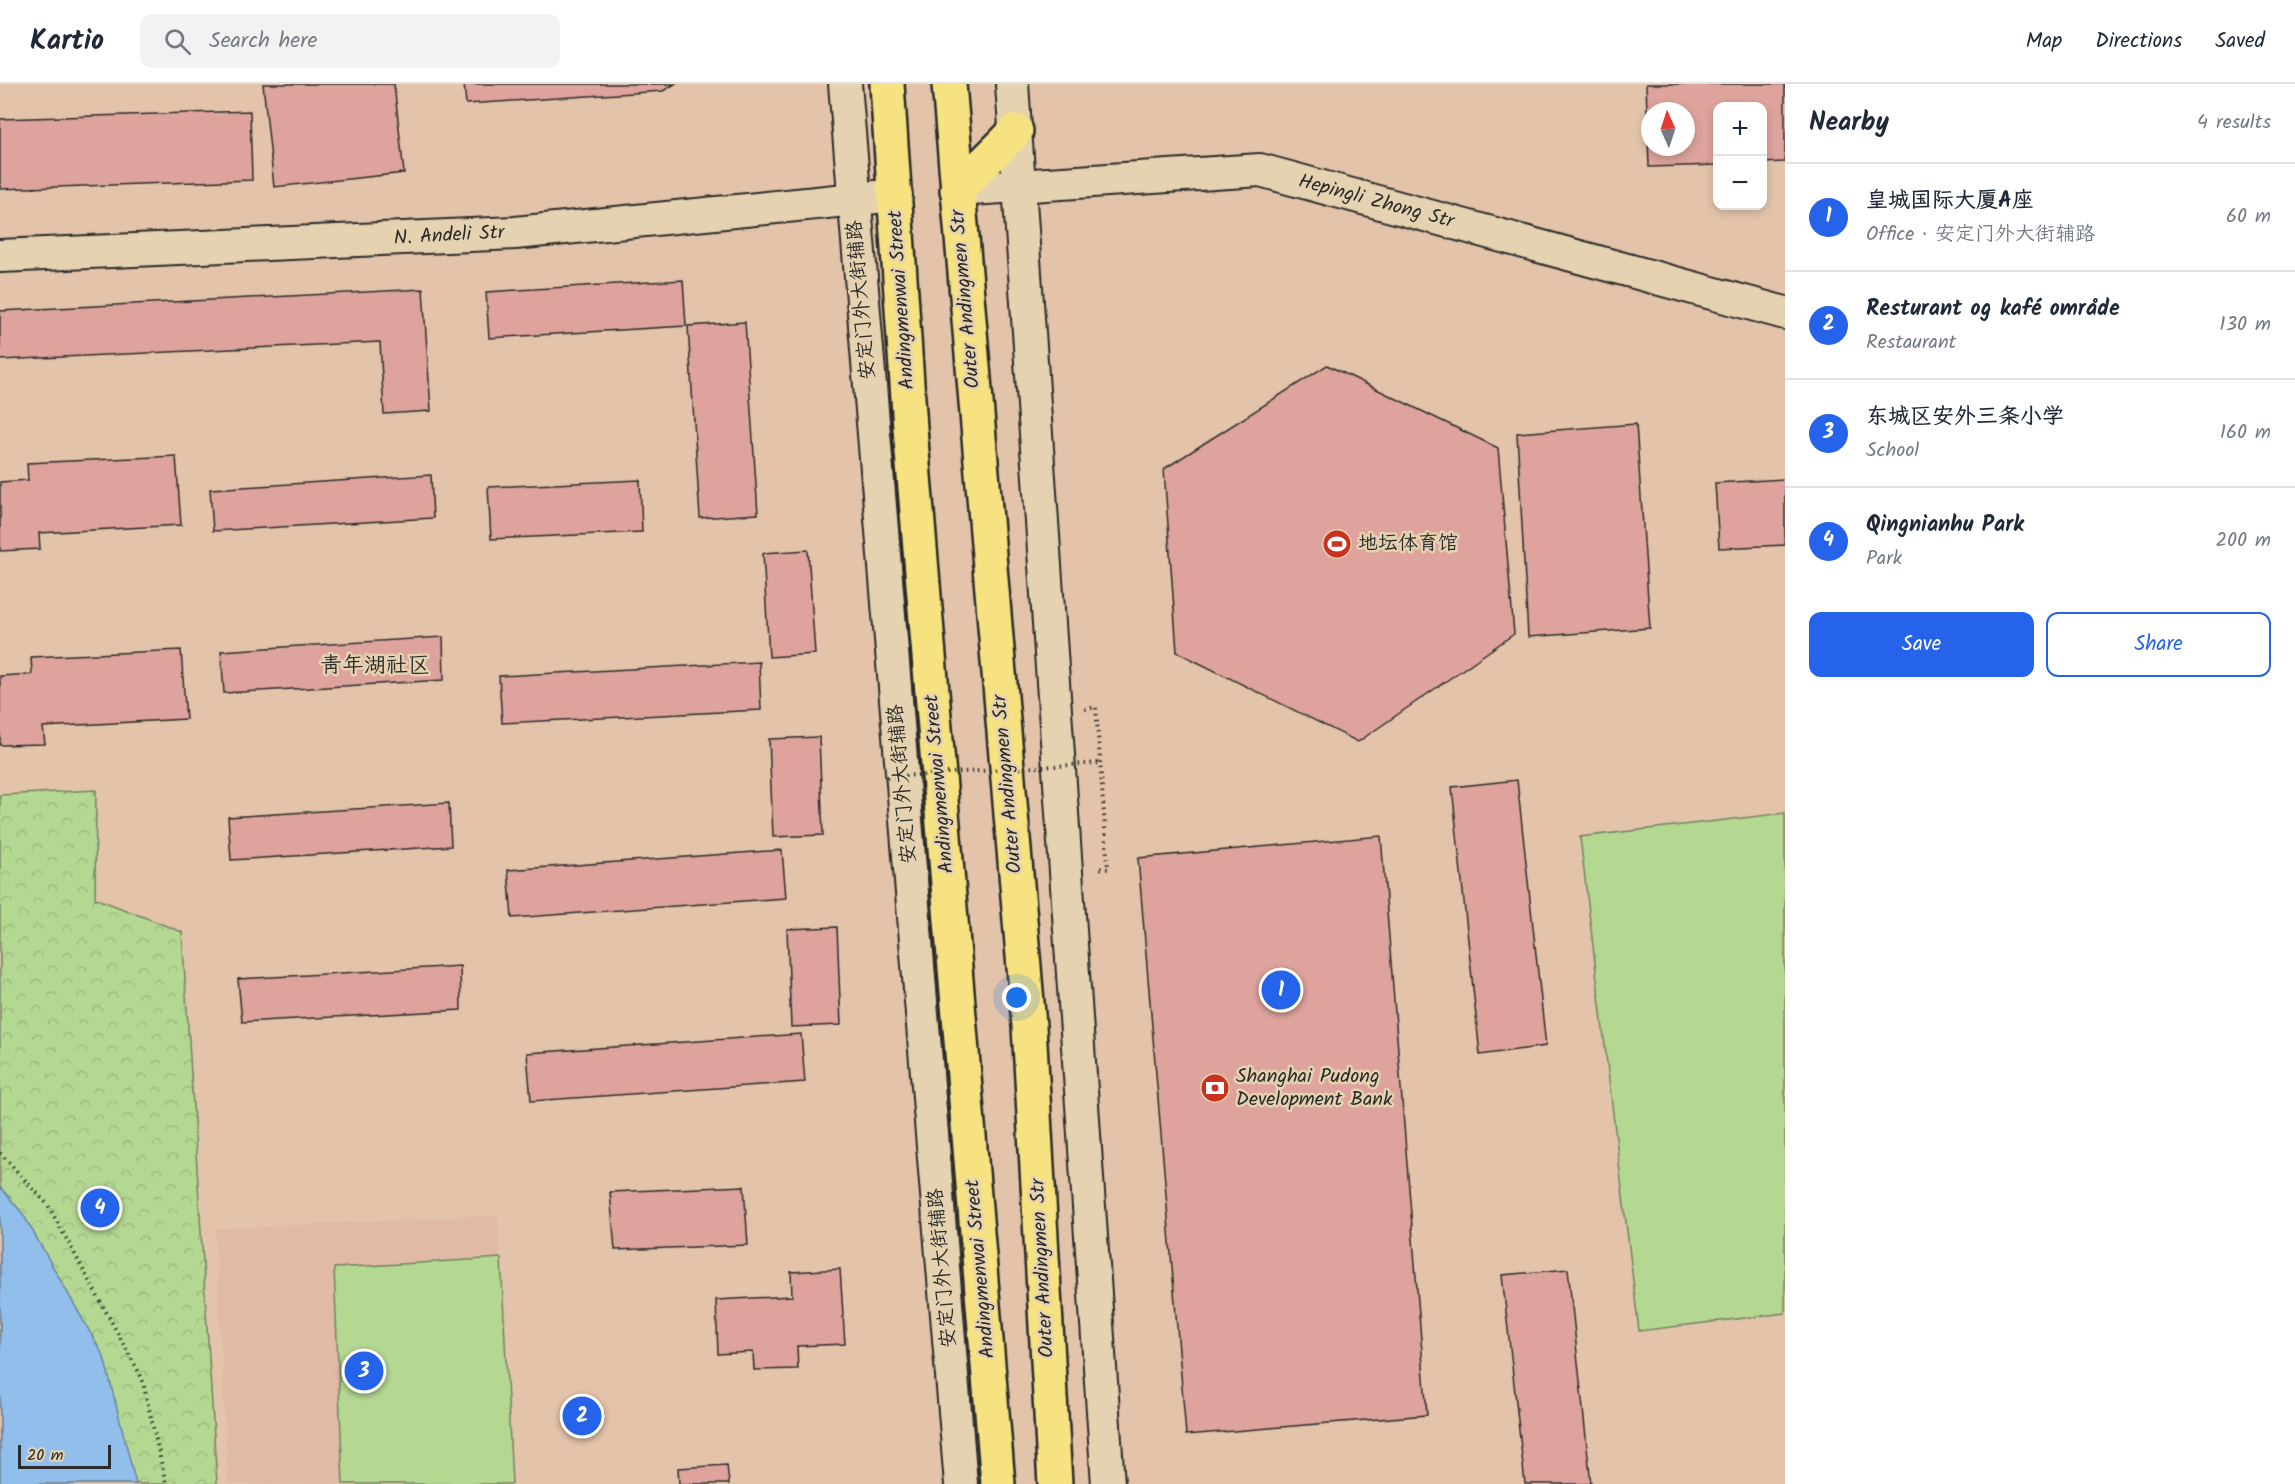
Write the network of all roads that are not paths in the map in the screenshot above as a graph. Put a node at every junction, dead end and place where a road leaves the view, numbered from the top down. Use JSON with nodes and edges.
{"nodes":[{"id":1,"x":845,"y":84,"type":"edge"},
{"id":2,"x":888,"y":84,"type":"edge"},
{"id":3,"x":949,"y":84,"type":"edge"},
{"id":4,"x":1012,"y":84,"type":"edge"},
{"id":5,"x":1016,"y":131,"type":"junction"},
{"id":6,"x":1019,"y":186,"type":"junction"},
{"id":7,"x":957,"y":190,"type":"junction"},
{"id":8,"x":896,"y":195,"type":"junction"},
{"id":9,"x":854,"y":199,"type":"junction"},
{"id":10,"x":0,"y":256,"type":"edge"},
{"id":11,"x":1785,"y":313,"type":"edge"},
{"id":12,"x":961,"y":1484,"type":"edge"},
{"id":13,"x":999,"y":1484,"type":"edge"},
{"id":14,"x":1055,"y":1484,"type":"edge"},
{"id":15,"x":1108,"y":1484,"type":"edge"}],
"edges":[{"from":1,"to":9,"type":"street","name":"安定门外大街辅路"},
{"from":2,"to":8,"type":"main road","name":"Andingmenwai Street"},
{"from":3,"to":7,"type":"main road","name":"Outer Andingmen Str"},
{"from":4,"to":5,"type":"street"},
{"from":5,"to":6,"type":"street"},
{"from":5,"to":7,"type":"main road"},
{"from":6,"to":7,"type":"street","name":"Hepingli Zhong Str"},
{"from":6,"to":11,"type":"street","name":"Hepingli Zhong Str"},
{"from":6,"to":15,"type":"street"},
{"from":7,"to":14,"type":"main road","name":"Outer Andingmen Str"},
{"from":8,"to":9,"type":"street","name":"N. Andeli Str"},
{"from":8,"to":13,"type":"main road","name":"Andingmenwai Street"},
{"from":9,"to":10,"type":"street","name":"N. Andeli Str"},
{"from":9,"to":12,"type":"street","name":"安定门外大街辅路"}]}
